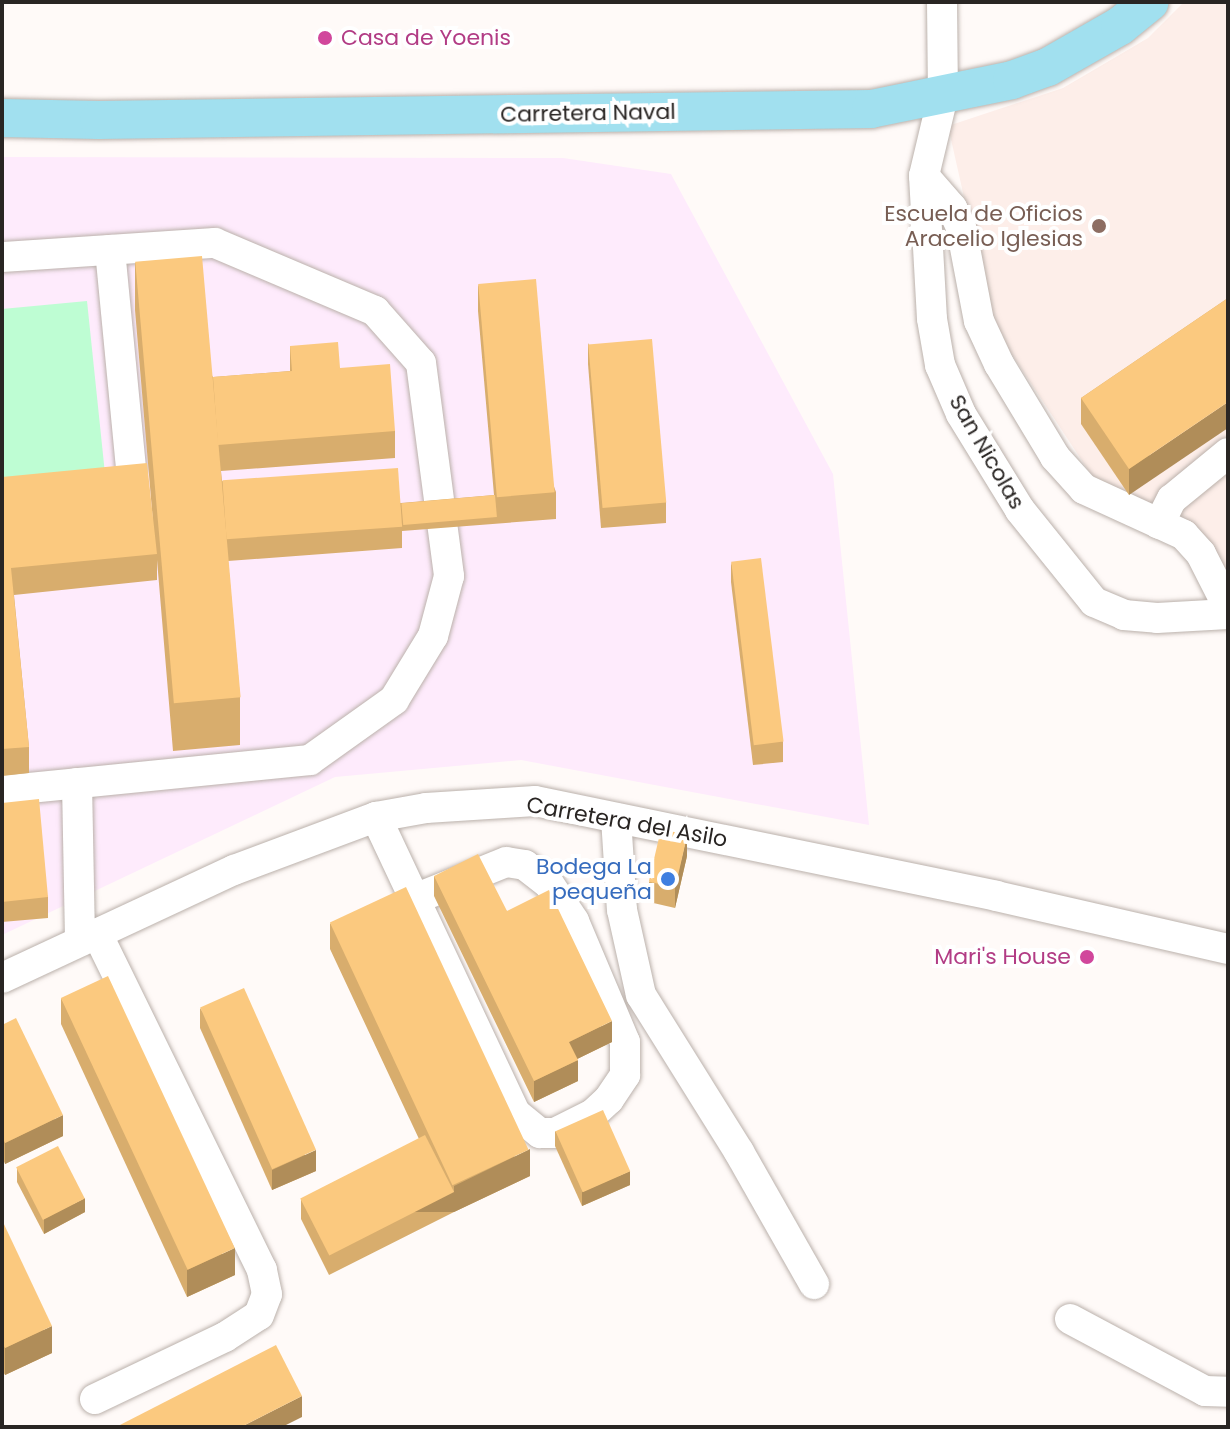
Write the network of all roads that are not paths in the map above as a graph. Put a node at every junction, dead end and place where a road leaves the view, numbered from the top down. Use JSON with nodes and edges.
{"nodes":[{"id":1,"x":942,"y":2,"type":"edge"},
{"id":2,"x":1150,"y":2,"type":"edge"},
{"id":3,"x":943,"y":96,"type":"junction"},
{"id":4,"x":2,"y":118,"type":"edge"},
{"id":5,"x":924,"y":176,"type":"junction"},
{"id":6,"x":110,"y":250,"type":"junction"},
{"id":7,"x":2,"y":257,"type":"edge"},
{"id":8,"x":1228,"y":453,"type":"edge"},
{"id":9,"x":131,"y":467,"type":"edge"},
{"id":10,"x":1159,"y":524,"type":"junction"},
{"id":11,"x":1228,"y":607,"type":"edge"},
{"id":12,"x":1228,"y":614,"type":"edge"},
{"id":13,"x":77,"y":783,"type":"junction"},
{"id":14,"x":2,"y":791,"type":"edge"},
{"id":15,"x":376,"y":817,"type":"junction"},
{"id":16,"x":616,"y":818,"type":"junction"},
{"id":17,"x":415,"y":899,"type":"junction"},
{"id":18,"x":89,"y":937,"type":"junction"},
{"id":19,"x":1228,"y":949,"type":"edge"},
{"id":20,"x":2,"y":978,"type":"edge"},
{"id":21,"x":814,"y":1284,"type":"dead end"},
{"id":22,"x":1070,"y":1319,"type":"dead end"},
{"id":23,"x":1228,"y":1392,"type":"edge"},
{"id":24,"x":95,"y":1399,"type":"dead end"}],
"edges":[{"from":1,"to":3,"type":"street","name":"San Nicolas"},
{"from":2,"to":3,"type":"main road","name":"Carretera Naval"},
{"from":3,"to":4,"type":"main road","name":"Carretera Naval"},
{"from":3,"to":5,"type":"street","name":"San Nicolas"},
{"from":5,"to":10,"type":"street"},
{"from":5,"to":12,"type":"street","name":"San Nicolas"},
{"from":6,"to":7,"type":"street"},
{"from":6,"to":9,"type":"street"},
{"from":6,"to":13,"type":"street"},
{"from":8,"to":10,"type":"street"},
{"from":10,"to":11,"type":"street"},
{"from":13,"to":14,"type":"street"},
{"from":13,"to":18,"type":"street"},
{"from":15,"to":16,"type":"street","name":"Carretera del Asilo"},
{"from":15,"to":17,"type":"street"},
{"from":15,"to":18,"type":"street","name":"Carretera del Asilo"},
{"from":16,"to":19,"type":"street","name":"Carretera del Asilo"},
{"from":16,"to":21,"type":"street"},
{"from":17,"to":17,"type":"street"},
{"from":18,"to":20,"type":"street","name":"Carretera del Asilo"},
{"from":18,"to":24,"type":"street"},
{"from":22,"to":23,"type":"street"}]}
